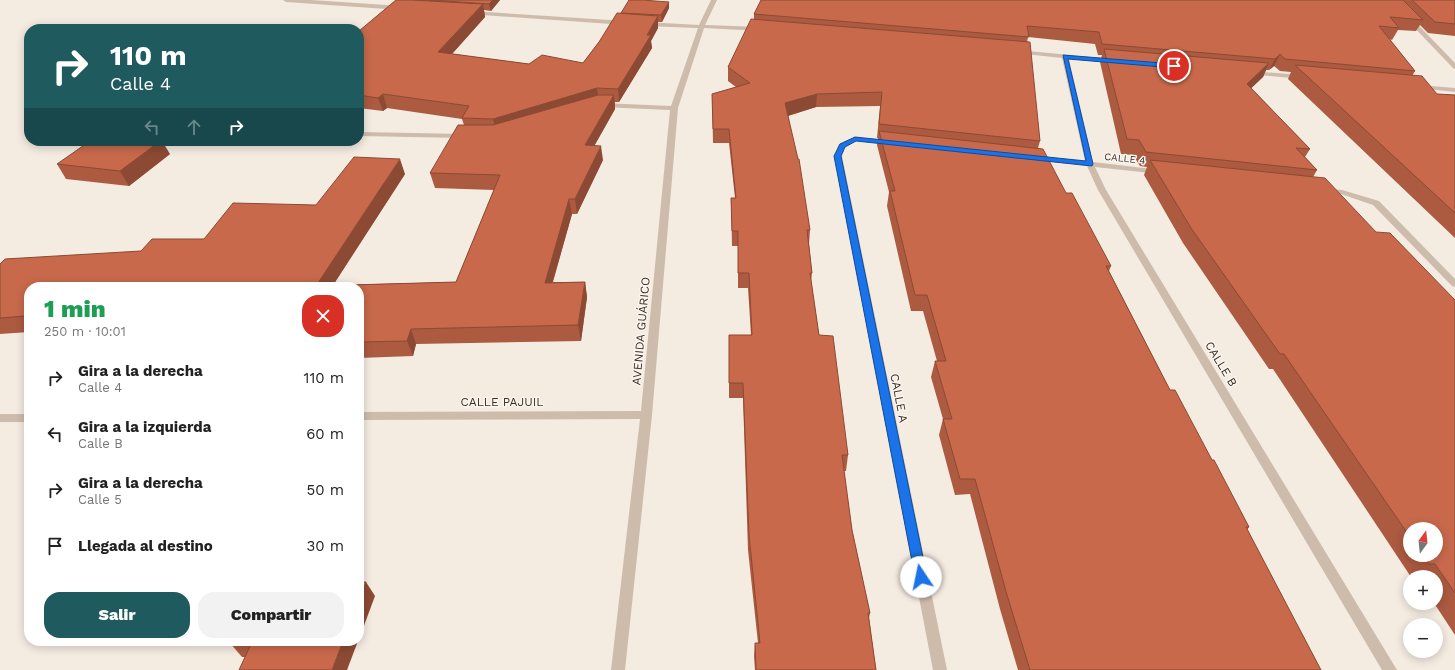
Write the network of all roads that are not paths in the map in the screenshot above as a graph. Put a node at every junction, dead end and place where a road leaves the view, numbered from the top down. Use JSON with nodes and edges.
{"nodes":[{"id":1,"x":286,"y":0,"type":"edge"},
{"id":2,"x":714,"y":0,"type":"edge"},
{"id":3,"x":1391,"y":0,"type":"edge"},
{"id":4,"x":412,"y":9,"type":"edge"},
{"id":5,"x":467,"y":12,"type":"edge"},
{"id":6,"x":632,"y":24,"type":"edge"},
{"id":7,"x":640,"y":24,"type":"edge"},
{"id":8,"x":701,"y":27,"type":"junction"},
{"id":9,"x":769,"y":30,"type":"edge"},
{"id":10,"x":1010,"y":52,"type":"edge"},
{"id":11,"x":1065,"y":56,"type":"junction"},
{"id":12,"x":1120,"y":61,"type":"edge"},
{"id":13,"x":1455,"y":68,"type":"edge"},
{"id":14,"x":1240,"y":72,"type":"edge"},
{"id":15,"x":1312,"y":78,"type":"edge"},
{"id":16,"x":1415,"y":87,"type":"edge"},
{"id":17,"x":1455,"y":90,"type":"edge"},
{"id":18,"x":592,"y":107,"type":"edge"},
{"id":19,"x":674,"y":108,"type":"junction"},
{"id":20,"x":364,"y":134,"type":"edge"},
{"id":21,"x":473,"y":136,"type":"edge"},
{"id":22,"x":902,"y":144,"type":"edge"},
{"id":23,"x":1027,"y":157,"type":"edge"},
{"id":24,"x":1090,"y":164,"type":"junction"},
{"id":25,"x":1169,"y":173,"type":"edge"},
{"id":26,"x":1318,"y":189,"type":"edge"},
{"id":27,"x":1455,"y":284,"type":"edge"},
{"id":28,"x":646,"y":415,"type":"junction"},
{"id":29,"x":364,"y":416,"type":"edge"},
{"id":30,"x":0,"y":418,"type":"edge"},
{"id":31,"x":24,"y":418,"type":"edge"},
{"id":32,"x":618,"y":670,"type":"edge"},
{"id":33,"x":940,"y":670,"type":"edge"},
{"id":34,"x":1390,"y":670,"type":"edge"}],
"edges":[{"from":1,"to":4,"type":"street"},
{"from":2,"to":8,"type":"street","name":"AVENIDA GUÁRICO"},
{"from":3,"to":13,"type":"street"},
{"from":5,"to":6,"type":"street"},
{"from":7,"to":8,"type":"street"},
{"from":8,"to":9,"type":"street"},
{"from":8,"to":19,"type":"street","name":"AVENIDA GUÁRICO"},
{"from":10,"to":11,"type":"street"},
{"from":11,"to":12,"type":"street"},
{"from":11,"to":24,"type":"street","name":"CALLE B"},
{"from":14,"to":15,"type":"street"},
{"from":16,"to":17,"type":"street"},
{"from":18,"to":19,"type":"street"},
{"from":19,"to":28,"type":"street","name":"AVENIDA GUÁRICO"},
{"from":20,"to":21,"type":"street"},
{"from":22,"to":33,"type":"street","name":"CALLE A"},
{"from":23,"to":24,"type":"street","name":"CALLE 4"},
{"from":24,"to":25,"type":"street","name":"CALLE 4"},
{"from":24,"to":34,"type":"street","name":"CALLE B"},
{"from":26,"to":27,"type":"street"},
{"from":28,"to":29,"type":"street","name":"CALLE PAJUIL"},
{"from":28,"to":32,"type":"street","name":"AVENIDA GUÁRICO"},
{"from":30,"to":31,"type":"street"}]}
